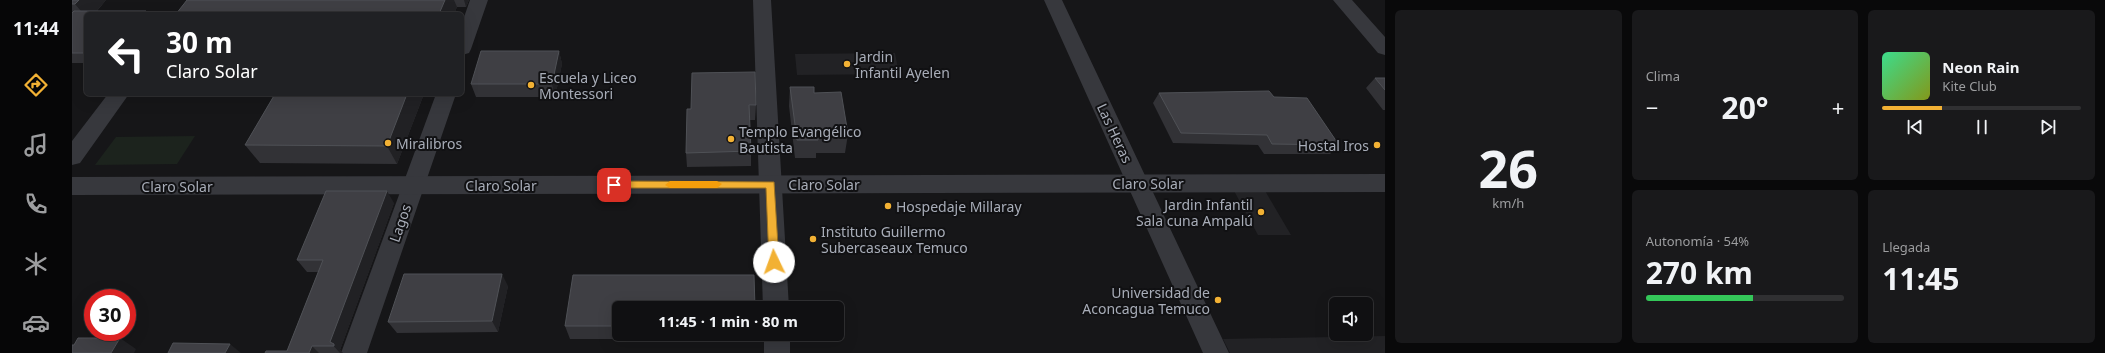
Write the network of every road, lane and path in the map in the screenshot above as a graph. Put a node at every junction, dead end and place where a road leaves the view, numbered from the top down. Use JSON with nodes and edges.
{"nodes":[{"id":1,"x":479,"y":0,"type":"edge"},
{"id":2,"x":762,"y":0,"type":"edge"},
{"id":3,"x":1053,"y":0,"type":"edge"},
{"id":4,"x":1342,"y":0,"type":"edge"},
{"id":5,"x":464,"y":43,"type":"edge"},
{"id":6,"x":1385,"y":49,"type":"edge"},
{"id":7,"x":118,"y":96,"type":"edge"},
{"id":8,"x":445,"y":96,"type":"edge"},
{"id":9,"x":72,"y":157,"type":"edge"},
{"id":10,"x":1138,"y":183,"type":"junction"},
{"id":11,"x":1385,"y":183,"type":"edge"},
{"id":12,"x":770,"y":184,"type":"junction"},
{"id":13,"x":414,"y":185,"type":"junction"},
{"id":14,"x":72,"y":186,"type":"edge"},
{"id":15,"x":776,"y":301,"type":"edge"},
{"id":16,"x":777,"y":341,"type":"edge"},
{"id":17,"x":354,"y":353,"type":"edge"},
{"id":18,"x":778,"y":353,"type":"edge"},
{"id":19,"x":1216,"y":353,"type":"edge"}],
"edges":[{"from":1,"to":5,"type":"street"},
{"from":2,"to":12,"type":"street"},
{"from":3,"to":10,"type":"street","name":"Las Heras"},
{"from":4,"to":6,"type":"street"},
{"from":7,"to":9,"type":"street"},
{"from":8,"to":13,"type":"street","name":"Lagos"},
{"from":10,"to":11,"type":"street","name":"Claro Solar"},
{"from":10,"to":12,"type":"street","name":"Claro Solar"},
{"from":10,"to":19,"type":"street","name":"Las Heras"},
{"from":12,"to":13,"type":"street","name":"Claro Solar"},
{"from":12,"to":15,"type":"street"},
{"from":13,"to":14,"type":"street","name":"Claro Solar"},
{"from":13,"to":17,"type":"street","name":"Lagos"},
{"from":16,"to":18,"type":"street"}]}
